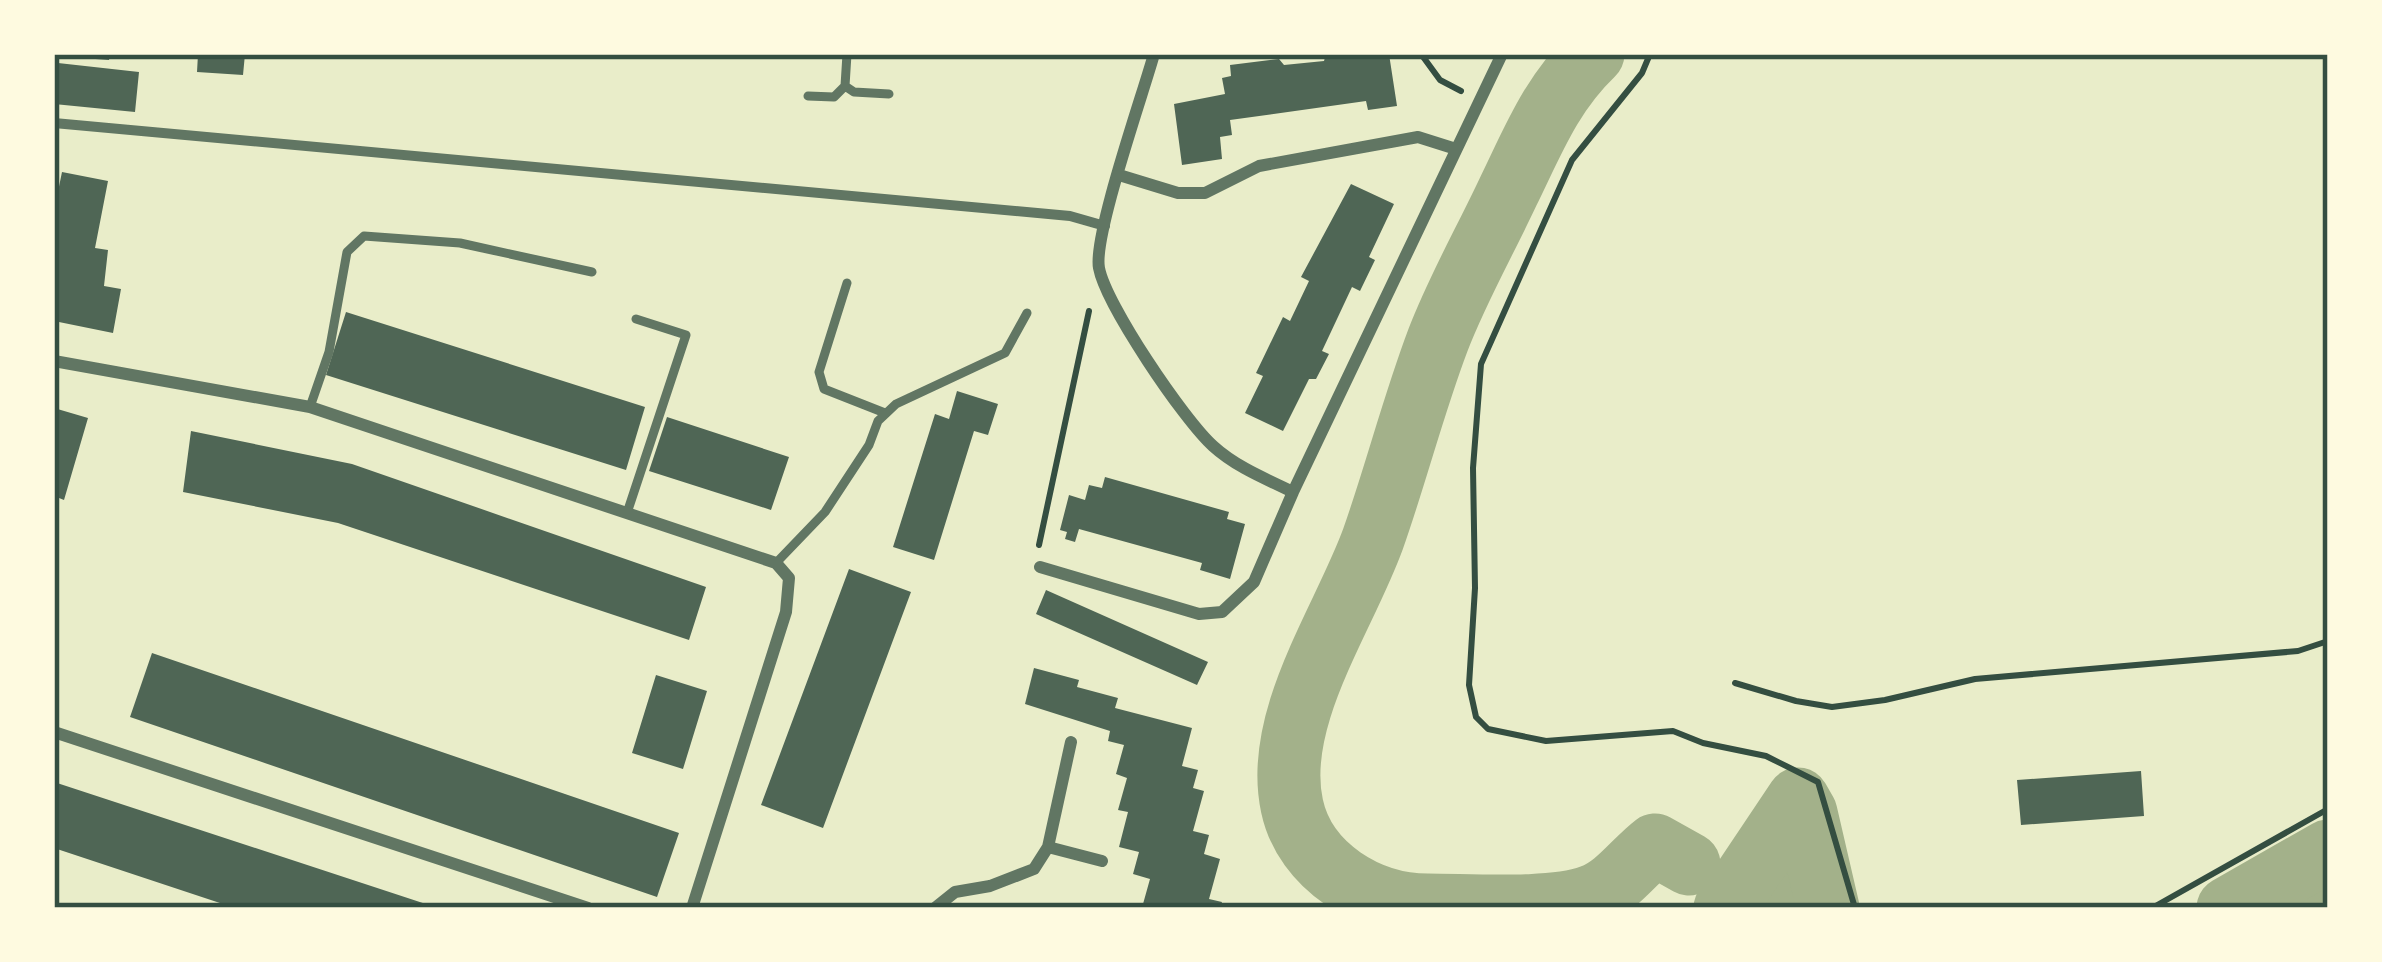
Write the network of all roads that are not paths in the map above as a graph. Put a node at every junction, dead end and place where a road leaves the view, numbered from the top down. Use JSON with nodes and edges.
{"nodes":[{"id":1,"x":847,"y":54,"type":"edge"},
{"id":2,"x":1154,"y":54,"type":"edge"},
{"id":3,"x":1502,"y":54,"type":"edge"},
{"id":4,"x":845,"y":86,"type":"junction"},
{"id":5,"x":890,"y":94,"type":"dead end"},
{"id":6,"x":808,"y":96,"type":"dead end"},
{"id":7,"x":54,"y":123,"type":"edge"},
{"id":8,"x":1456,"y":149,"type":"junction"},
{"id":9,"x":1119,"y":175,"type":"junction"},
{"id":10,"x":1105,"y":226,"type":"junction"},
{"id":11,"x":592,"y":272,"type":"dead end"},
{"id":12,"x":847,"y":283,"type":"dead end"},
{"id":13,"x":1027,"y":313,"type":"dead end"},
{"id":14,"x":636,"y":319,"type":"dead end"},
{"id":15,"x":54,"y":362,"type":"edge"},
{"id":16,"x":310,"y":407,"type":"junction"},
{"id":17,"x":885,"y":413,"type":"junction"},
{"id":18,"x":1293,"y":492,"type":"junction"},
{"id":19,"x":627,"y":513,"type":"junction"},
{"id":20,"x":776,"y":563,"type":"junction"},
{"id":21,"x":1040,"y":567,"type":"road end"},
{"id":22,"x":54,"y":732,"type":"edge"},
{"id":23,"x":1071,"y":742,"type":"dead end"},
{"id":24,"x":1048,"y":847,"type":"junction"},
{"id":25,"x":1102,"y":861,"type":"dead end"},
{"id":26,"x":588,"y":908,"type":"edge"},
{"id":27,"x":692,"y":908,"type":"edge"},
{"id":28,"x":935,"y":908,"type":"edge"}],
"edges":[{"from":1,"to":4,"type":"lane"},
{"from":2,"to":9,"type":"street"},
{"from":3,"to":8,"type":"street"},
{"from":4,"to":5,"type":"lane"},
{"from":4,"to":6,"type":"lane"},
{"from":7,"to":10,"type":"street"},
{"from":8,"to":9,"type":"street"},
{"from":8,"to":18,"type":"street"},
{"from":9,"to":10,"type":"street"},
{"from":10,"to":18,"type":"street"},
{"from":11,"to":16,"type":"lane"},
{"from":12,"to":17,"type":"lane"},
{"from":13,"to":17,"type":"lane"},
{"from":14,"to":19,"type":"lane"},
{"from":15,"to":16,"type":"street"},
{"from":16,"to":19,"type":"street"},
{"from":17,"to":20,"type":"lane"},
{"from":18,"to":21,"type":"street"},
{"from":19,"to":20,"type":"street"},
{"from":20,"to":27,"type":"street"},
{"from":22,"to":26,"type":"street"},
{"from":23,"to":24,"type":"street"},
{"from":24,"to":25,"type":"street"},
{"from":24,"to":28,"type":"street"}]}
